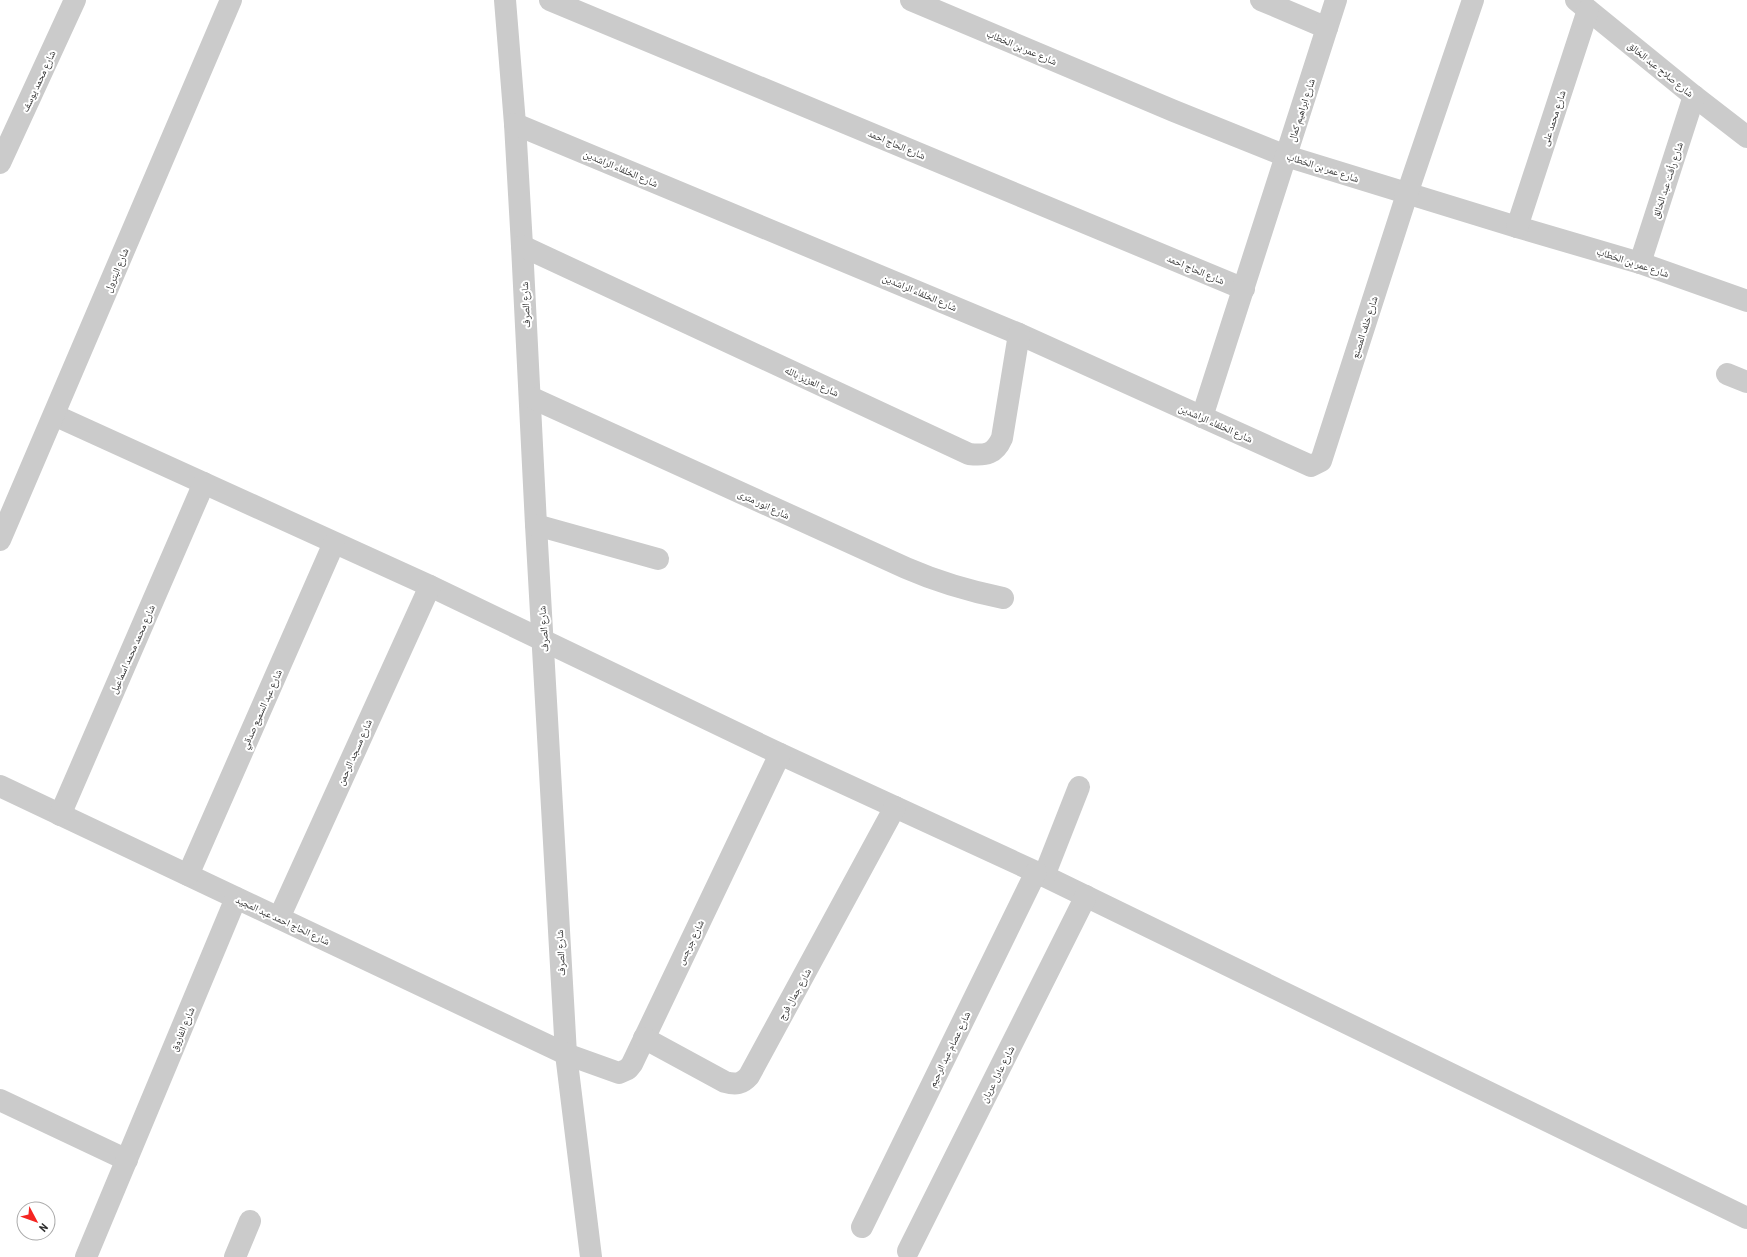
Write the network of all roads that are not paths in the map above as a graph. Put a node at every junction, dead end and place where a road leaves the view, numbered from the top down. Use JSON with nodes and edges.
{"nodes":[{"id":1,"x":75,"y":0,"type":"edge"},
{"id":2,"x":232,"y":0,"type":"edge"},
{"id":3,"x":505,"y":0,"type":"edge"},
{"id":4,"x":550,"y":0,"type":"edge"},
{"id":5,"x":911,"y":0,"type":"edge"},
{"id":6,"x":1260,"y":0,"type":"edge"},
{"id":7,"x":1336,"y":0,"type":"edge"},
{"id":8,"x":1473,"y":0,"type":"edge"},
{"id":9,"x":1582,"y":5,"type":"edge"},
{"id":10,"x":1327,"y":28,"type":"junction"},
{"id":11,"x":1694,"y":96,"type":"junction"},
{"id":12,"x":515,"y":124,"type":"junction"},
{"id":13,"x":1747,"y":137,"type":"edge"},
{"id":14,"x":1286,"y":156,"type":"junction"},
{"id":15,"x":0,"y":163,"type":"edge"},
{"id":16,"x":1407,"y":194,"type":"junction"},
{"id":17,"x":1517,"y":227,"type":"junction"},
{"id":18,"x":522,"y":246,"type":"junction"},
{"id":19,"x":1640,"y":263,"type":"junction"},
{"id":20,"x":1244,"y":289,"type":"junction"},
{"id":21,"x":1747,"y":301,"type":"edge"},
{"id":22,"x":1019,"y":334,"type":"junction"},
{"id":23,"x":1727,"y":374,"type":"dead end"},
{"id":24,"x":1747,"y":382,"type":"edge"},
{"id":25,"x":530,"y":397,"type":"junction"},
{"id":26,"x":54,"y":415,"type":"junction"},
{"id":27,"x":1202,"y":417,"type":"junction"},
{"id":28,"x":1321,"y":461,"type":"joint"},
{"id":29,"x":204,"y":483,"type":"junction"},
{"id":30,"x":6,"y":509,"type":"edge"},
{"id":31,"x":536,"y":525,"type":"junction"},
{"id":32,"x":0,"y":540,"type":"edge"},
{"id":33,"x":334,"y":543,"type":"junction"},
{"id":34,"x":658,"y":559,"type":"dead end"},
{"id":35,"x":430,"y":586,"type":"junction"},
{"id":36,"x":1003,"y":598,"type":"dead end"},
{"id":37,"x":544,"y":640,"type":"junction"},
{"id":38,"x":780,"y":754,"type":"junction"},
{"id":39,"x":0,"y":786,"type":"edge"},
{"id":40,"x":1078,"y":787,"type":"dead end"},
{"id":41,"x":895,"y":807,"type":"junction"},
{"id":42,"x":60,"y":815,"type":"junction"},
{"id":43,"x":1040,"y":874,"type":"junction"},
{"id":44,"x":188,"y":875,"type":"junction"},
{"id":45,"x":1086,"y":896,"type":"junction"},
{"id":46,"x":236,"y":898,"type":"junction"},
{"id":47,"x":279,"y":918,"type":"junction"},
{"id":48,"x":644,"y":1038,"type":"junction"},
{"id":49,"x":566,"y":1054,"type":"junction"},
{"id":50,"x":0,"y":1100,"type":"edge"},
{"id":51,"x":127,"y":1160,"type":"junction"},
{"id":52,"x":1747,"y":1218,"type":"edge"},
{"id":53,"x":250,"y":1221,"type":"dead end"},
{"id":54,"x":862,"y":1227,"type":"dead end"},
{"id":55,"x":908,"y":1251,"type":"dead end"},
{"id":56,"x":86,"y":1257,"type":"edge"},
{"id":57,"x":235,"y":1257,"type":"edge"},
{"id":58,"x":591,"y":1257,"type":"edge"}],
"edges":[{"from":1,"to":15,"type":"street","name":"شارع محمد يوسف"},
{"from":2,"to":26,"type":"street","name":"شارع البترول"},
{"from":3,"to":12,"type":"street","name":"شارع الصرف"},
{"from":4,"to":20,"type":"street","name":"شارع الحاج احمد"},
{"from":5,"to":14,"type":"street","name":"شارع عمر بن الخطاب"},
{"from":6,"to":10,"type":"street"},
{"from":7,"to":10,"type":"street","name":"شارع ابراهيم كمال"},
{"from":8,"to":16,"type":"street","name":"شارع خلف المصنع"},
{"from":9,"to":11,"type":"street","name":"شارع صلاح عبد الخالق"},
{"from":9,"to":17,"type":"street","name":"شارع محمد على"},
{"from":10,"to":14,"type":"street","name":"شارع ابراهيم كمال"},
{"from":11,"to":13,"type":"street","name":"شارع صلاح عبد الخالق"},
{"from":11,"to":19,"type":"street","name":"شارع رأفت عبد الخالق"},
{"from":12,"to":18,"type":"street","name":"شارع الصرف"},
{"from":12,"to":22,"type":"street","name":"شارع الخلفاء الراشدين"},
{"from":14,"to":16,"type":"street","name":"شارع عمر بن الخطاب"},
{"from":14,"to":20,"type":"street","name":"شارع ابراهيم كمال"},
{"from":16,"to":17,"type":"street","name":"شارع عمر بن الخطاب"},
{"from":16,"to":28,"type":"street","name":"شارع خلف المصنع"},
{"from":17,"to":19,"type":"street","name":"شارع عمر بن الخطاب"},
{"from":18,"to":22,"type":"street","name":"شارع العزيز بالله"},
{"from":18,"to":25,"type":"street","name":"شارع الصرف"},
{"from":19,"to":21,"type":"street","name":"شارع عمر بن الخطاب"},
{"from":20,"to":27,"type":"street","name":"شارع ابراهيم كمال"},
{"from":22,"to":27,"type":"street","name":"شارع الخلفاء الراشدين"},
{"from":23,"to":24,"type":"street"},
{"from":25,"to":31,"type":"street","name":"شارع الصرف"},
{"from":25,"to":36,"type":"street","name":"شارع انور مترى"},
{"from":26,"to":29,"type":"street"},
{"from":26,"to":30,"type":"street","name":"شارع البترول"},
{"from":27,"to":28,"type":"street","name":"شارع الخلفاء الراشدين"},
{"from":29,"to":33,"type":"street"},
{"from":29,"to":42,"type":"street","name":"شارع محمد محمد اسماعيل"},
{"from":30,"to":32,"type":"street","name":"شارع البترول"},
{"from":31,"to":34,"type":"street"},
{"from":31,"to":37,"type":"street","name":"شارع الصرف"},
{"from":33,"to":35,"type":"street"},
{"from":33,"to":44,"type":"street","name":"شارع عبد السميع صدقي"},
{"from":35,"to":37,"type":"street"},
{"from":35,"to":47,"type":"street","name":"شارع مسجد الرحمن"},
{"from":37,"to":38,"type":"street"},
{"from":37,"to":49,"type":"street","name":"شارع الصرف"},
{"from":38,"to":41,"type":"street"},
{"from":38,"to":48,"type":"street","name":"شارع جرجس"},
{"from":39,"to":42,"type":"street","name":"شارع الحاج احمد عبد المجيد"},
{"from":40,"to":43,"type":"street","name":"شارع عصام عبد الرحيم"},
{"from":41,"to":43,"type":"street"},
{"from":41,"to":48,"type":"street","name":"شارع جمال فرج"},
{"from":42,"to":44,"type":"street","name":"شارع الحاج احمد عبد المجيد"},
{"from":43,"to":45,"type":"street"},
{"from":43,"to":54,"type":"street","name":"شارع عصام عبد الرحيم"},
{"from":44,"to":46,"type":"street","name":"شارع الحاج احمد عبد المجيد"},
{"from":45,"to":52,"type":"street"},
{"from":45,"to":55,"type":"street","name":"شارع عادل عريان"},
{"from":46,"to":47,"type":"street","name":"شارع الحاج احمد عبد المجيد"},
{"from":46,"to":51,"type":"street","name":"شارع الفاروق"},
{"from":47,"to":49,"type":"street","name":"شارع الحاج احمد عبد المجيد"},
{"from":48,"to":49,"type":"street","name":"شارع جرجس"},
{"from":49,"to":58,"type":"street","name":"شارع الصرف"},
{"from":50,"to":51,"type":"street"},
{"from":51,"to":56,"type":"street","name":"شارع الفاروق"},
{"from":53,"to":57,"type":"street"}]}
